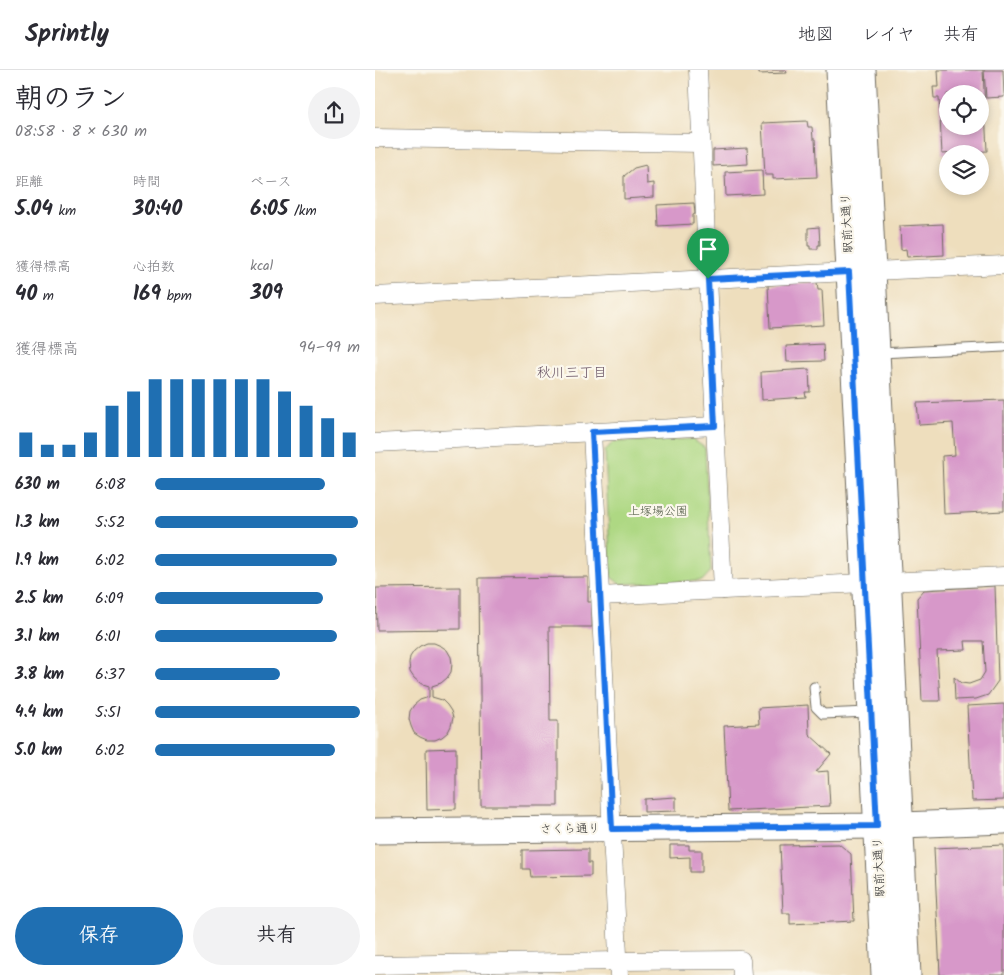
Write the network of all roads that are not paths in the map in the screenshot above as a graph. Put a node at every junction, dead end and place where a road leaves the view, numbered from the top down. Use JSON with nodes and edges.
{"nodes":[{"id":1,"x":697,"y":70,"type":"edge"},
{"id":2,"x":839,"y":70,"type":"edge"},
{"id":3,"x":863,"y":70,"type":"edge"},
{"id":4,"x":375,"y":138,"type":"edge"},
{"id":5,"x":701,"y":143,"type":"junction"},
{"id":6,"x":1004,"y":265,"type":"edge"},
{"id":7,"x":861,"y":272,"type":"junction"},
{"id":8,"x":708,"y":279,"type":"junction"},
{"id":9,"x":375,"y":296,"type":"edge"},
{"id":10,"x":1004,"y":348,"type":"edge"},
{"id":11,"x":877,"y":354,"type":"junction"},
{"id":12,"x":715,"y":426,"type":"junction"},
{"id":13,"x":592,"y":432,"type":"junction"},
{"id":14,"x":375,"y":442,"type":"edge"},
{"id":15,"x":1004,"y":576,"type":"edge"},
{"id":16,"x":876,"y":582,"type":"junction"},
{"id":17,"x":723,"y":590,"type":"junction"},
{"id":18,"x":600,"y":596,"type":"junction"},
{"id":19,"x":814,"y":687,"type":"dead end"},
{"id":20,"x":871,"y":712,"type":"junction"},
{"id":21,"x":1004,"y":821,"type":"edge"},
{"id":22,"x":888,"y":826,"type":"junction"},
{"id":23,"x":612,"y":829,"type":"junction"},
{"id":24,"x":375,"y":831,"type":"edge"},
{"id":25,"x":375,"y":965,"type":"edge"},
{"id":26,"x":618,"y":968,"type":"edge"},
{"id":27,"x":742,"y":975,"type":"edge"},
{"id":28,"x":884,"y":975,"type":"edge"},
{"id":29,"x":908,"y":975,"type":"edge"}],
"edges":[{"from":1,"to":5,"type":"street"},
{"from":2,"to":7,"type":"street","name":"駅前大通り"},
{"from":3,"to":7,"type":"street","name":"駅前大通り"},
{"from":4,"to":5,"type":"street"},
{"from":5,"to":8,"type":"street"},
{"from":6,"to":7,"type":"street"},
{"from":7,"to":8,"type":"street"},
{"from":7,"to":11,"type":"street","name":"駅前大通り"},
{"from":7,"to":16,"type":"street","name":"駅前大通り"},
{"from":8,"to":9,"type":"street"},
{"from":8,"to":12,"type":"street"},
{"from":10,"to":11,"type":"lane"},
{"from":11,"to":16,"type":"street","name":"駅前大通り"},
{"from":12,"to":13,"type":"street"},
{"from":12,"to":17,"type":"street"},
{"from":13,"to":14,"type":"street"},
{"from":13,"to":18,"type":"street"},
{"from":15,"to":16,"type":"street"},
{"from":16,"to":17,"type":"street"},
{"from":16,"to":20,"type":"street","name":"駅前大通り"},
{"from":16,"to":22,"type":"street","name":"駅前大通り"},
{"from":17,"to":18,"type":"street"},
{"from":18,"to":23,"type":"street"},
{"from":19,"to":20,"type":"lane"},
{"from":20,"to":22,"type":"street","name":"駅前大通り"},
{"from":21,"to":22,"type":"street","name":"さくら通り"},
{"from":22,"to":23,"type":"street","name":"さくら通り"},
{"from":22,"to":28,"type":"street","name":"駅前大通り"},
{"from":22,"to":29,"type":"street","name":"駅前大通り"},
{"from":23,"to":24,"type":"street","name":"さくら通り"},
{"from":23,"to":26,"type":"street"},
{"from":25,"to":26,"type":"street"},
{"from":26,"to":27,"type":"street"}]}
